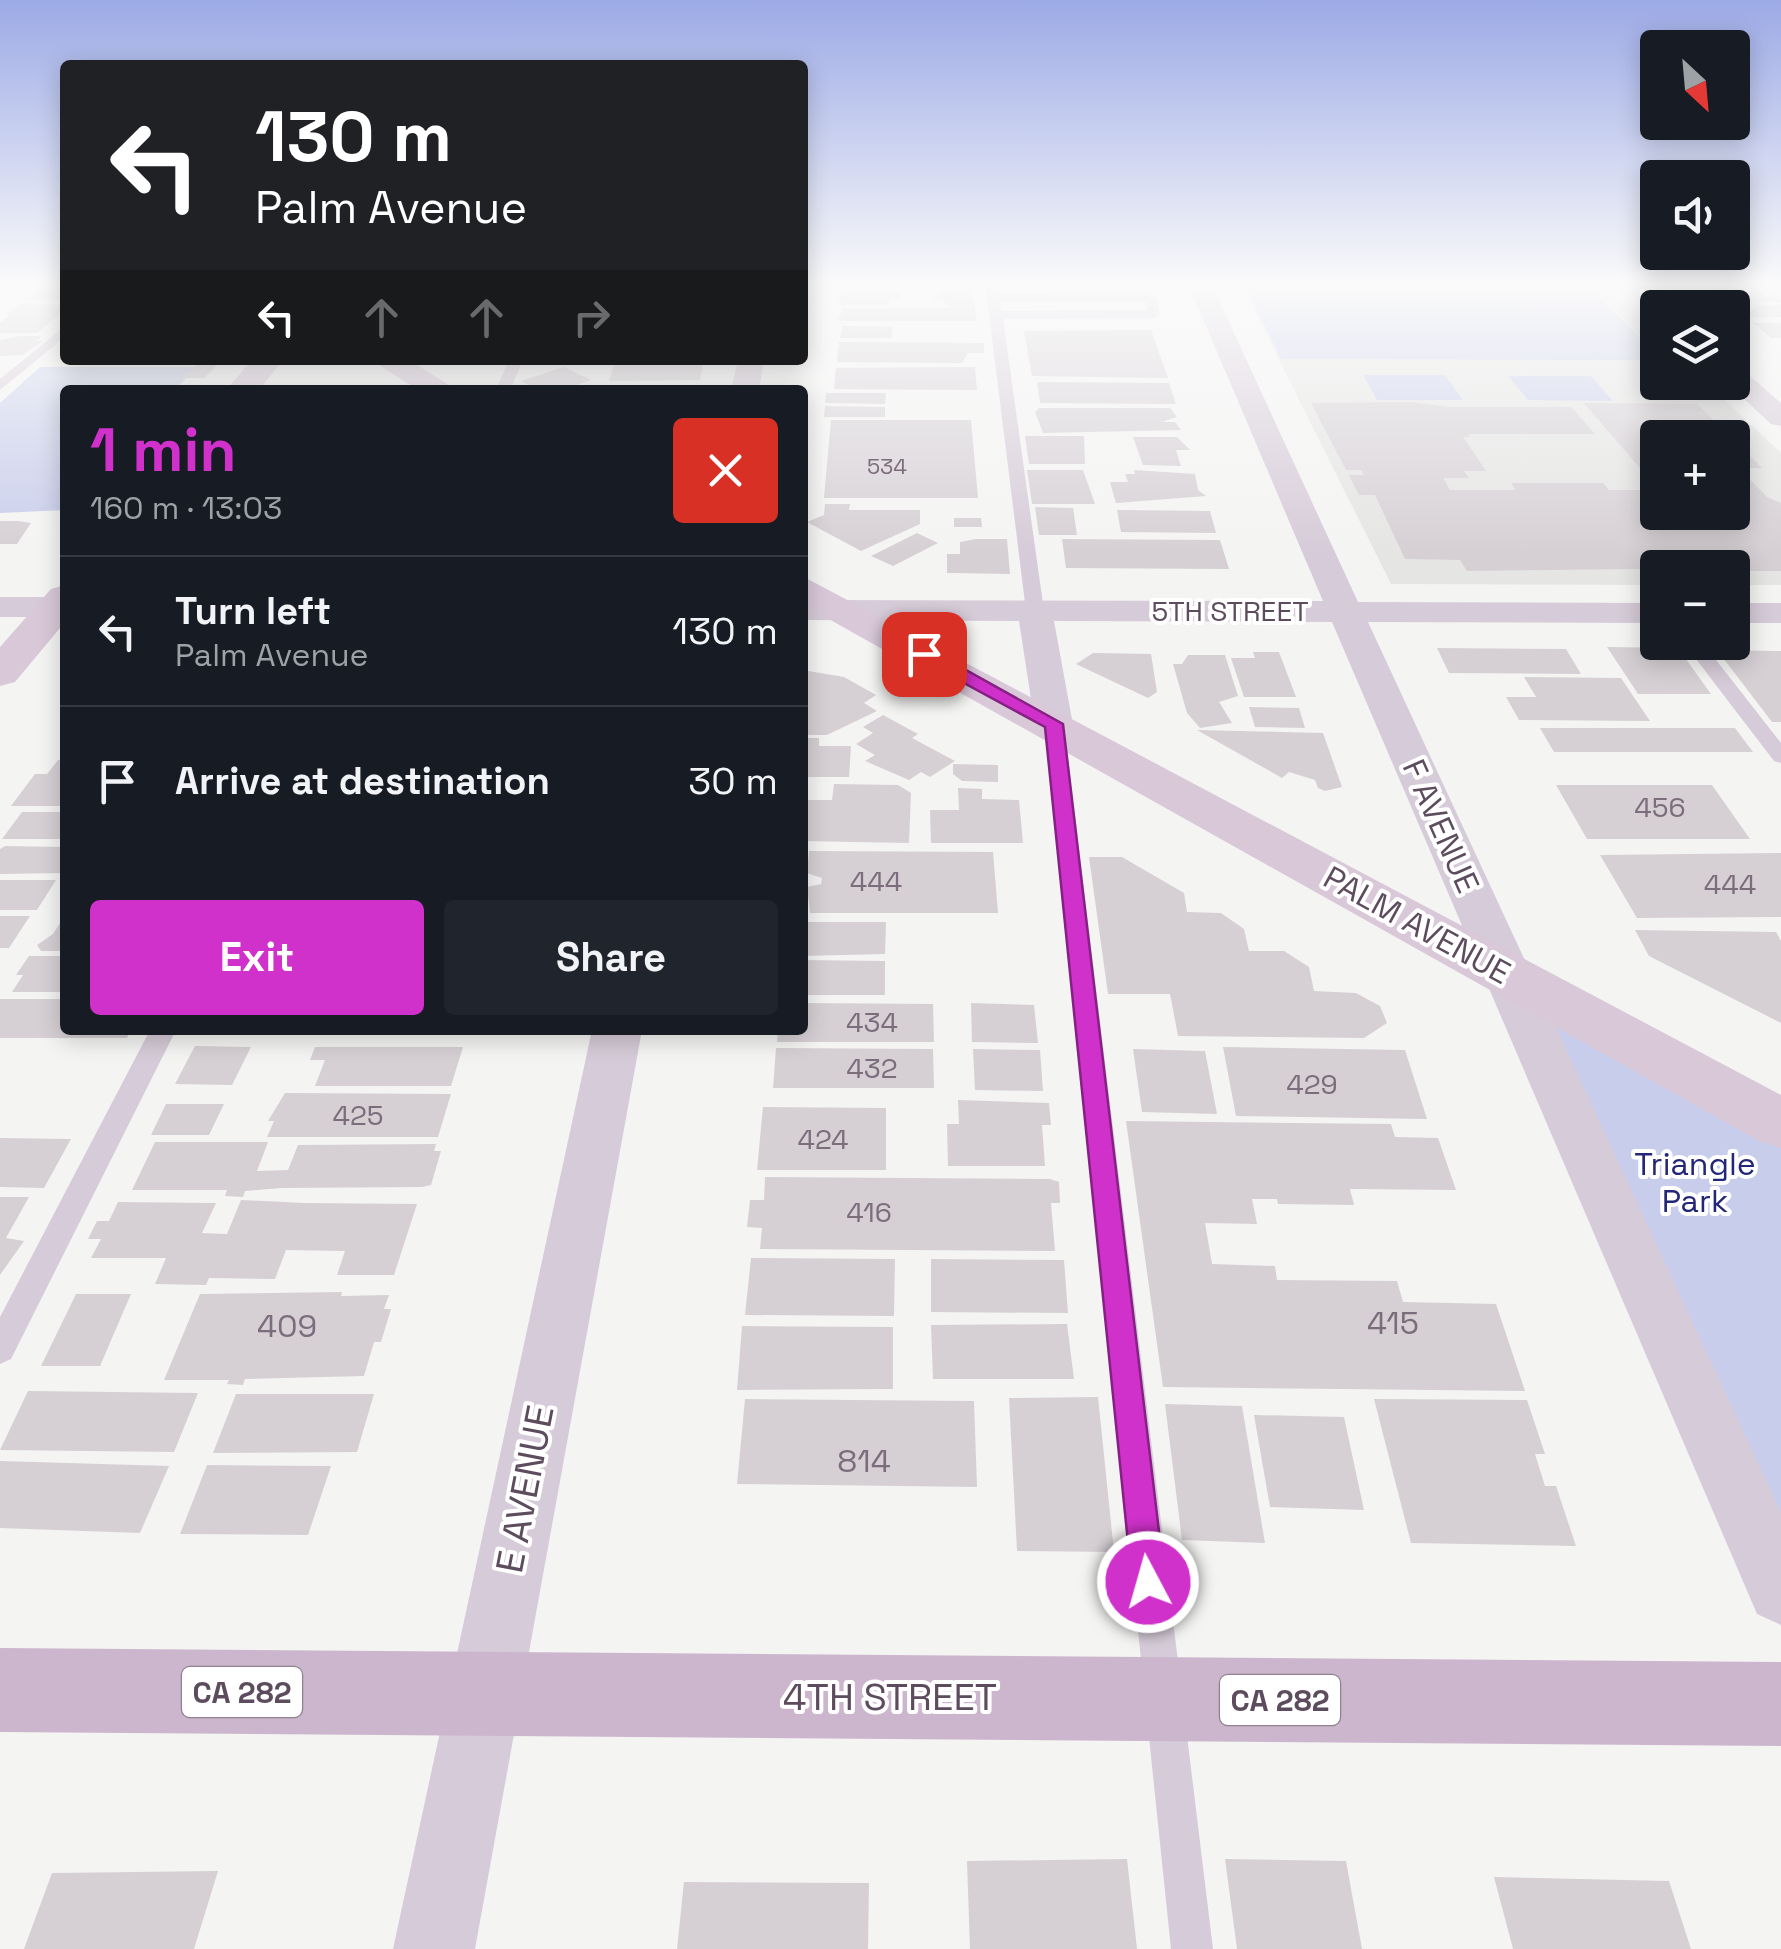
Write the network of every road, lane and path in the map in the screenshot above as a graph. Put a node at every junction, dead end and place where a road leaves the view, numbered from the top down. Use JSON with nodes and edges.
{"nodes":[{"id":1,"x":408,"y":372,"type":"edge"},
{"id":2,"x":1004,"y":372,"type":"edge"},
{"id":3,"x":1239,"y":372,"type":"edge"},
{"id":4,"x":432,"y":385,"type":"edge"},
{"id":5,"x":1750,"y":390,"type":"edge"},
{"id":6,"x":1781,"y":418,"type":"edge"},
{"id":7,"x":816,"y":602,"type":"edge"},
{"id":8,"x":60,"y":604,"type":"edge"},
{"id":9,"x":60,"y":606,"type":"edge"},
{"id":10,"x":0,"y":607,"type":"edge"},
{"id":11,"x":1035,"y":610,"type":"junction"},
{"id":12,"x":1346,"y":612,"type":"junction"},
{"id":13,"x":1640,"y":613,"type":"edge"},
{"id":14,"x":1750,"y":613,"type":"edge"},
{"id":15,"x":1781,"y":613,"type":"edge"},
{"id":16,"x":1706,"y":660,"type":"edge"},
{"id":17,"x":0,"y":673,"type":"edge"},
{"id":18,"x":1054,"y":724,"type":"junction"},
{"id":19,"x":1781,"y":757,"type":"edge"},
{"id":20,"x":1507,"y":975,"type":"junction"},
{"id":21,"x":160,"y":1035,"type":"edge"},
{"id":22,"x":616,"y":1035,"type":"edge"},
{"id":23,"x":1781,"y":1124,"type":"edge"},
{"id":24,"x":0,"y":1348,"type":"edge"},
{"id":25,"x":1781,"y":1590,"type":"edge"},
{"id":26,"x":0,"y":1690,"type":"edge"},
{"id":27,"x":484,"y":1694,"type":"junction"},
{"id":28,"x":1161,"y":1699,"type":"junction"},
{"id":29,"x":1781,"y":1704,"type":"edge"},
{"id":30,"x":434,"y":1949,"type":"edge"},
{"id":31,"x":1192,"y":1949,"type":"edge"}],
"edges":[{"from":1,"to":4,"type":"street"},
{"from":2,"to":11,"type":"lane"},
{"from":3,"to":12,"type":"street","name":"F AVENUE"},
{"from":5,"to":6,"type":"street"},
{"from":7,"to":11,"type":"street","name":"5TH STREET"},
{"from":7,"to":18,"type":"street","name":"PALM AVENUE"},
{"from":8,"to":10,"type":"street"},
{"from":9,"to":17,"type":"street"},
{"from":11,"to":12,"type":"street","name":"5TH STREET"},
{"from":11,"to":18,"type":"street"},
{"from":12,"to":13,"type":"street","name":"5TH STREET"},
{"from":12,"to":20,"type":"street","name":"F AVENUE"},
{"from":14,"to":15,"type":"street"},
{"from":16,"to":19,"type":"lane"},
{"from":18,"to":20,"type":"street","name":"PALM AVENUE"},
{"from":18,"to":28,"type":"lane"},
{"from":20,"to":23,"type":"street","name":"PALM AVENUE"},
{"from":20,"to":25,"type":"street","name":"F AVENUE"},
{"from":21,"to":24,"type":"lane"},
{"from":22,"to":27,"type":"street","name":"E AVENUE"},
{"from":26,"to":27,"type":"main road","name":"4TH STREET","number":"CA 282"},
{"from":27,"to":28,"type":"main road","name":"4TH STREET","number":"CA 282"},
{"from":27,"to":30,"type":"street","name":"E AVENUE"},
{"from":28,"to":29,"type":"main road","name":"4TH STREET","number":"CA 282"},
{"from":28,"to":31,"type":"lane"}]}
